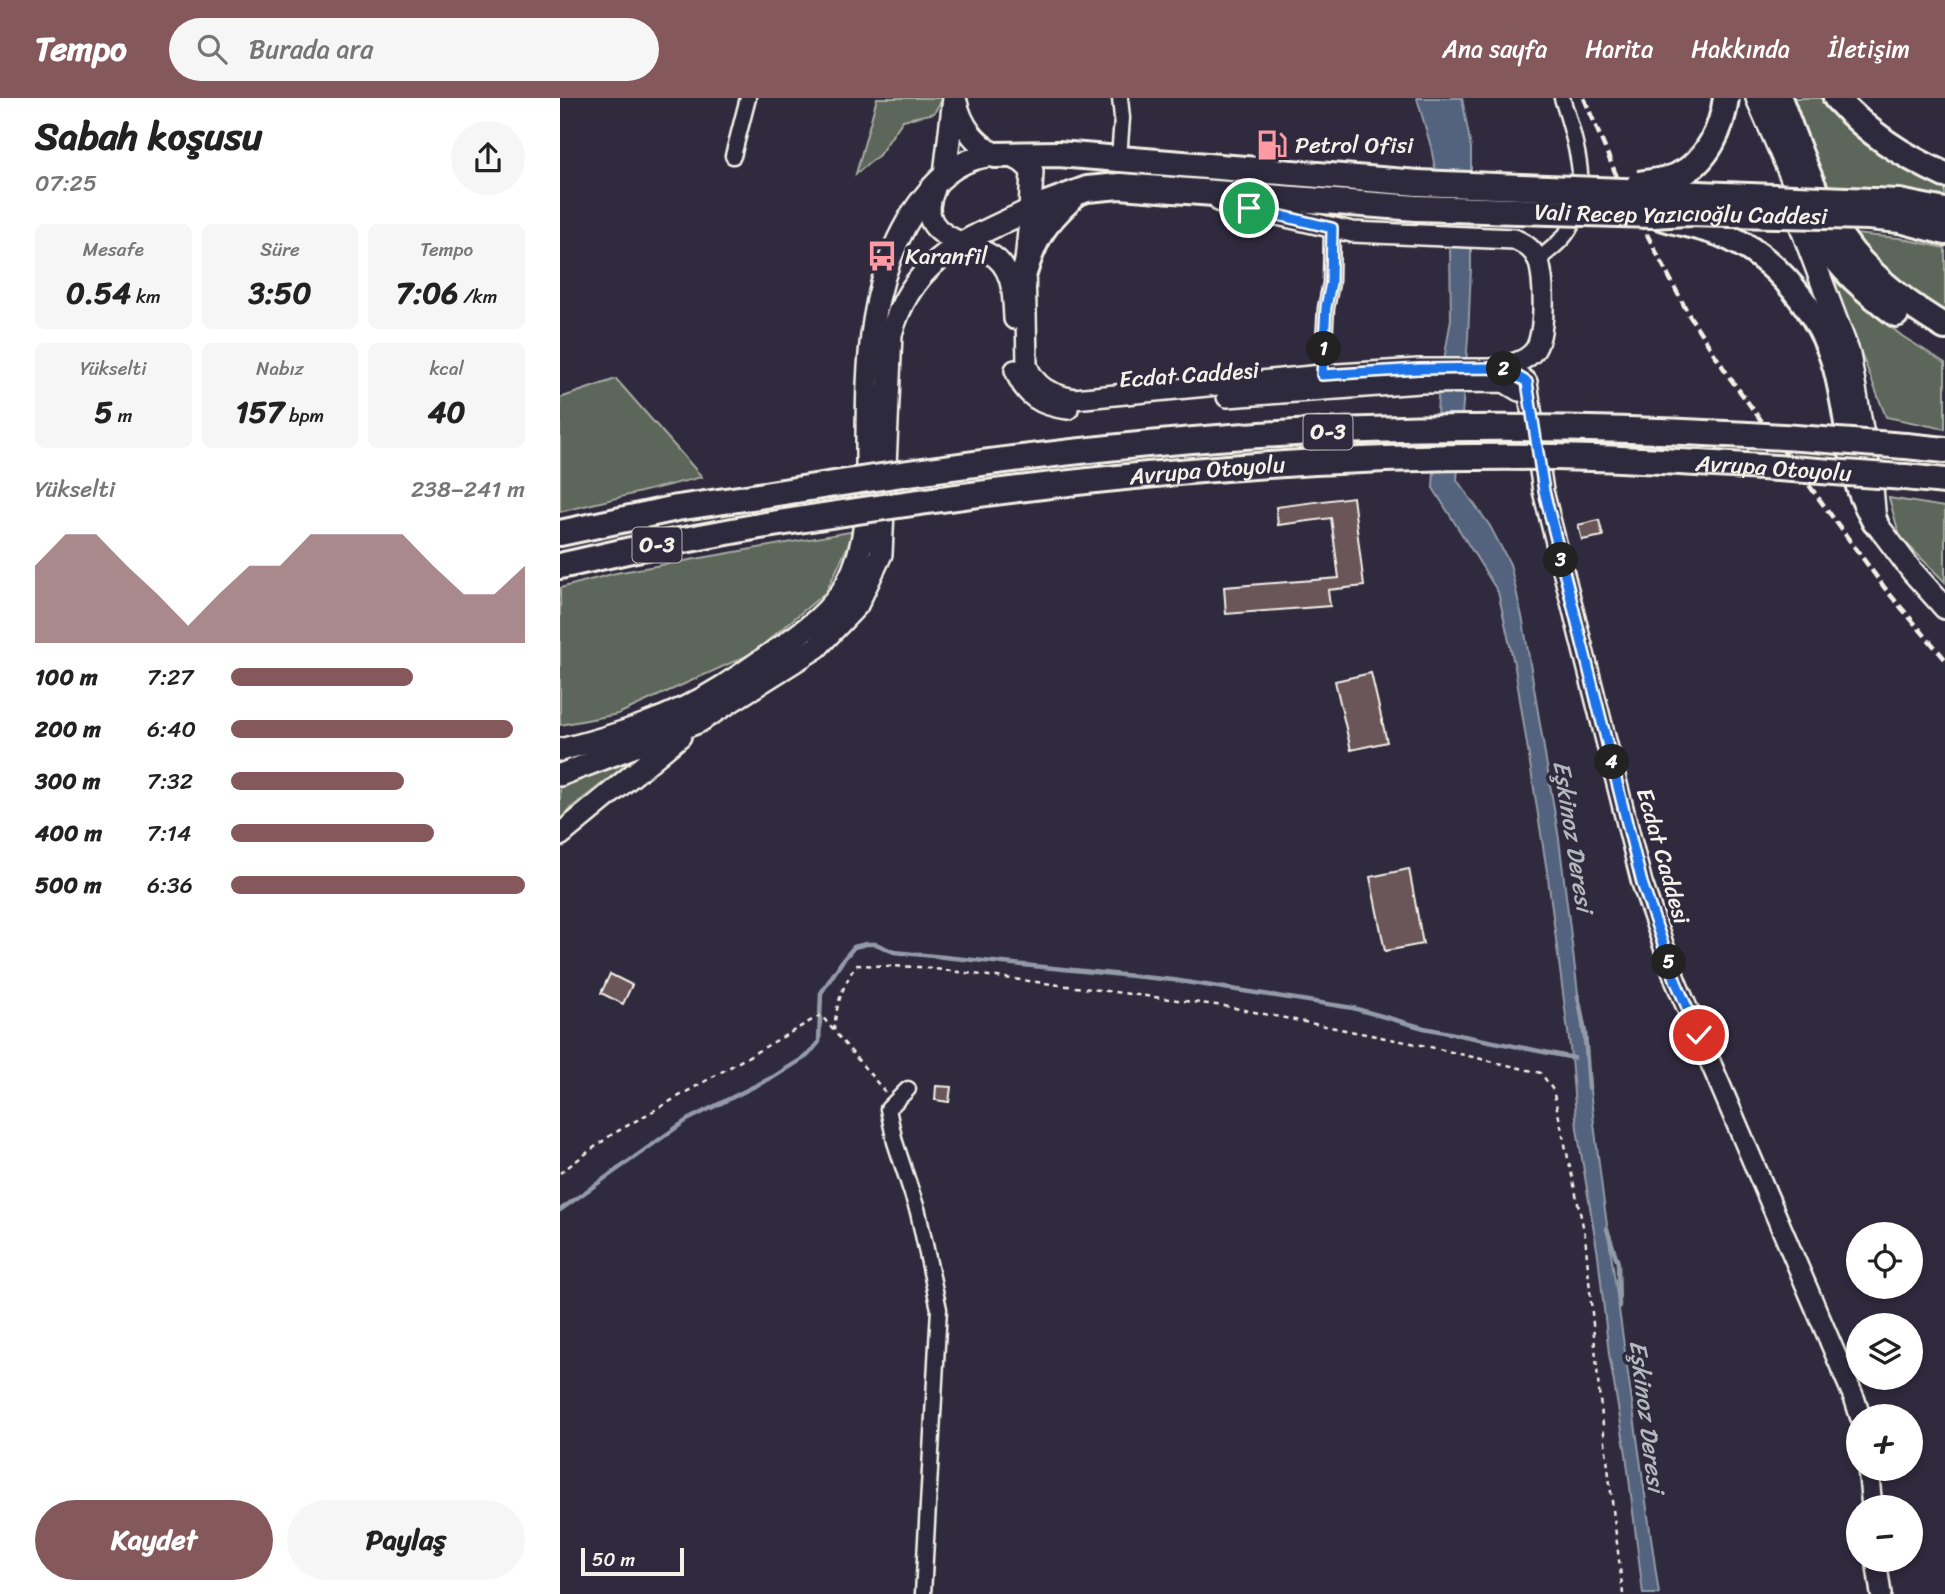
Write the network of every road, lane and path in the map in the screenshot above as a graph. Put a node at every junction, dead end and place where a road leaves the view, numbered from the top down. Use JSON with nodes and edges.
{"nodes":[{"id":1,"x":748,"y":98,"type":"edge"},
{"id":2,"x":954,"y":98,"type":"edge"},
{"id":3,"x":1120,"y":98,"type":"edge"},
{"id":4,"x":1562,"y":98,"type":"edge"},
{"id":5,"x":1726,"y":98,"type":"edge"},
{"id":6,"x":1757,"y":98,"type":"edge"},
{"id":7,"x":1779,"y":98,"type":"edge"},
{"id":8,"x":1836,"y":98,"type":"edge"},
{"id":9,"x":998,"y":155,"type":"junction"},
{"id":10,"x":733,"y":156,"type":"dead end"},
{"id":11,"x":1119,"y":158,"type":"junction"},
{"id":12,"x":949,"y":172,"type":"junction"},
{"id":13,"x":1945,"y":175,"type":"edge"},
{"id":14,"x":1165,"y":188,"type":"junction"},
{"id":15,"x":1586,"y":188,"type":"junction"},
{"id":16,"x":1797,"y":190,"type":"junction"},
{"id":17,"x":1078,"y":191,"type":"junction"},
{"id":18,"x":1030,"y":210,"type":"junction"},
{"id":19,"x":1900,"y":211,"type":"junction"},
{"id":20,"x":1945,"y":211,"type":"edge"},
{"id":21,"x":1653,"y":215,"type":"junction"},
{"id":22,"x":1332,"y":228,"type":"junction"},
{"id":23,"x":1945,"y":232,"type":"edge"},
{"id":24,"x":961,"y":243,"type":"junction"},
{"id":25,"x":1538,"y":260,"type":"junction"},
{"id":26,"x":1025,"y":270,"type":"junction"},
{"id":27,"x":1945,"y":327,"type":"edge"},
{"id":28,"x":1945,"y":344,"type":"edge"},
{"id":29,"x":1485,"y":373,"type":"junction"},
{"id":30,"x":1322,"y":375,"type":"junction"},
{"id":31,"x":1419,"y":376,"type":"junction"},
{"id":32,"x":1945,"y":450,"type":"edge"},
{"id":33,"x":1945,"y":481,"type":"edge"},
{"id":34,"x":1875,"y":522,"type":"junction"},
{"id":35,"x":560,"y":533,"type":"edge"},
{"id":36,"x":560,"y":566,"type":"edge"},
{"id":37,"x":1945,"y":608,"type":"edge"},
{"id":38,"x":698,"y":722,"type":"junction"},
{"id":39,"x":560,"y":750,"type":"edge"},
{"id":40,"x":560,"y":775,"type":"edge"},
{"id":41,"x":560,"y":835,"type":"edge"},
{"id":42,"x":834,"y":1031,"type":"junction"},
{"id":43,"x":908,"y":1089,"type":"dead end"},
{"id":44,"x":894,"y":1103,"type":"junction"},
{"id":45,"x":560,"y":1173,"type":"edge"},
{"id":46,"x":1856,"y":1404,"type":"edge"},
{"id":47,"x":1878,"y":1572,"type":"edge"},
{"id":48,"x":923,"y":1594,"type":"edge"},
{"id":49,"x":1623,"y":1594,"type":"edge"},
{"id":50,"x":1881,"y":1594,"type":"edge"}],
"edges":[{"from":1,"to":10,"type":"street"},
{"from":2,"to":9,"type":"main road"},
{"from":2,"to":12,"type":"main road"},
{"from":3,"to":11,"type":"street"},
{"from":4,"to":25,"type":"street"},
{"from":5,"to":15,"type":"highway","bridge":true},
{"from":6,"to":16,"type":"main road"},
{"from":7,"to":27,"type":"highway"},
{"from":8,"to":13,"type":"highway"},
{"from":9,"to":11,"type":"highway","name":"Vali Recep Yazıcıoğlu Caddesi"},
{"from":9,"to":12,"type":"main road"},
{"from":9,"to":18,"type":"main road"},
{"from":11,"to":15,"type":"highway","name":"Vali Recep Yazıcıoğlu Caddesi","bridge":true},
{"from":12,"to":24,"type":"main road"},
{"from":12,"to":39,"type":"main road"},
{"from":14,"to":17,"type":"highway","name":"Vali Recep Yazıcıoğlu Caddesi"},
{"from":14,"to":21,"type":"highway","name":"Vali Recep Yazıcıoğlu Caddesi","bridge":true},
{"from":14,"to":22,"type":"main road"},
{"from":15,"to":19,"type":"highway","name":"Vali Recep Yazıcıoğlu Caddesi","bridge":true},
{"from":16,"to":28,"type":"highway"},
{"from":16,"to":34,"type":"main road"},
{"from":17,"to":18,"type":"highway","name":"Vali Recep Yazıcıoğlu Caddesi"},
{"from":17,"to":26,"type":"highway"},
{"from":18,"to":24,"type":"main road"},
{"from":18,"to":26,"type":"main road","name":"Ecdat Caddesi"},
{"from":19,"to":20,"type":"highway","name":"Vali Recep Yazıcıoğlu Caddesi"},
{"from":19,"to":21,"type":"highway","name":"Vali Recep Yazıcıoğlu Caddesi","bridge":true},
{"from":19,"to":23,"type":"highway","name":"Vali Recep Yazıcıoğlu Caddesi"},
{"from":21,"to":34,"type":"highway"},
{"from":22,"to":25,"type":"main road"},
{"from":22,"to":30,"type":"street"},
{"from":24,"to":31,"type":"main road","name":"Ecdat Caddesi"},
{"from":24,"to":38,"type":"main road"},
{"from":25,"to":29,"type":"main road"},
{"from":26,"to":30,"type":"main road","name":"Ecdat Caddesi"},
{"from":29,"to":31,"type":"main road","name":"Ecdat Caddesi"},
{"from":29,"to":46,"type":"main road","name":"Ecdat Caddesi"},
{"from":30,"to":31,"type":"main road","name":"Ecdat Caddesi"},
{"from":32,"to":35,"type":"highway","name":"Avrupa Otoyolu","number":"O-3","bridge":true},
{"from":33,"to":36,"type":"highway","name":"Avrupa Otoyolu","number":"O-3","bridge":true},
{"from":34,"to":37,"type":"main road"},
{"from":38,"to":40,"type":"main road"},
{"from":38,"to":41,"type":"main road"},
{"from":42,"to":44,"type":"path"},
{"from":42,"to":45,"type":"path"},
{"from":42,"to":49,"type":"path"},
{"from":43,"to":44,"type":"street"},
{"from":44,"to":48,"type":"street"},
{"from":47,"to":50,"type":"main road"}]}
